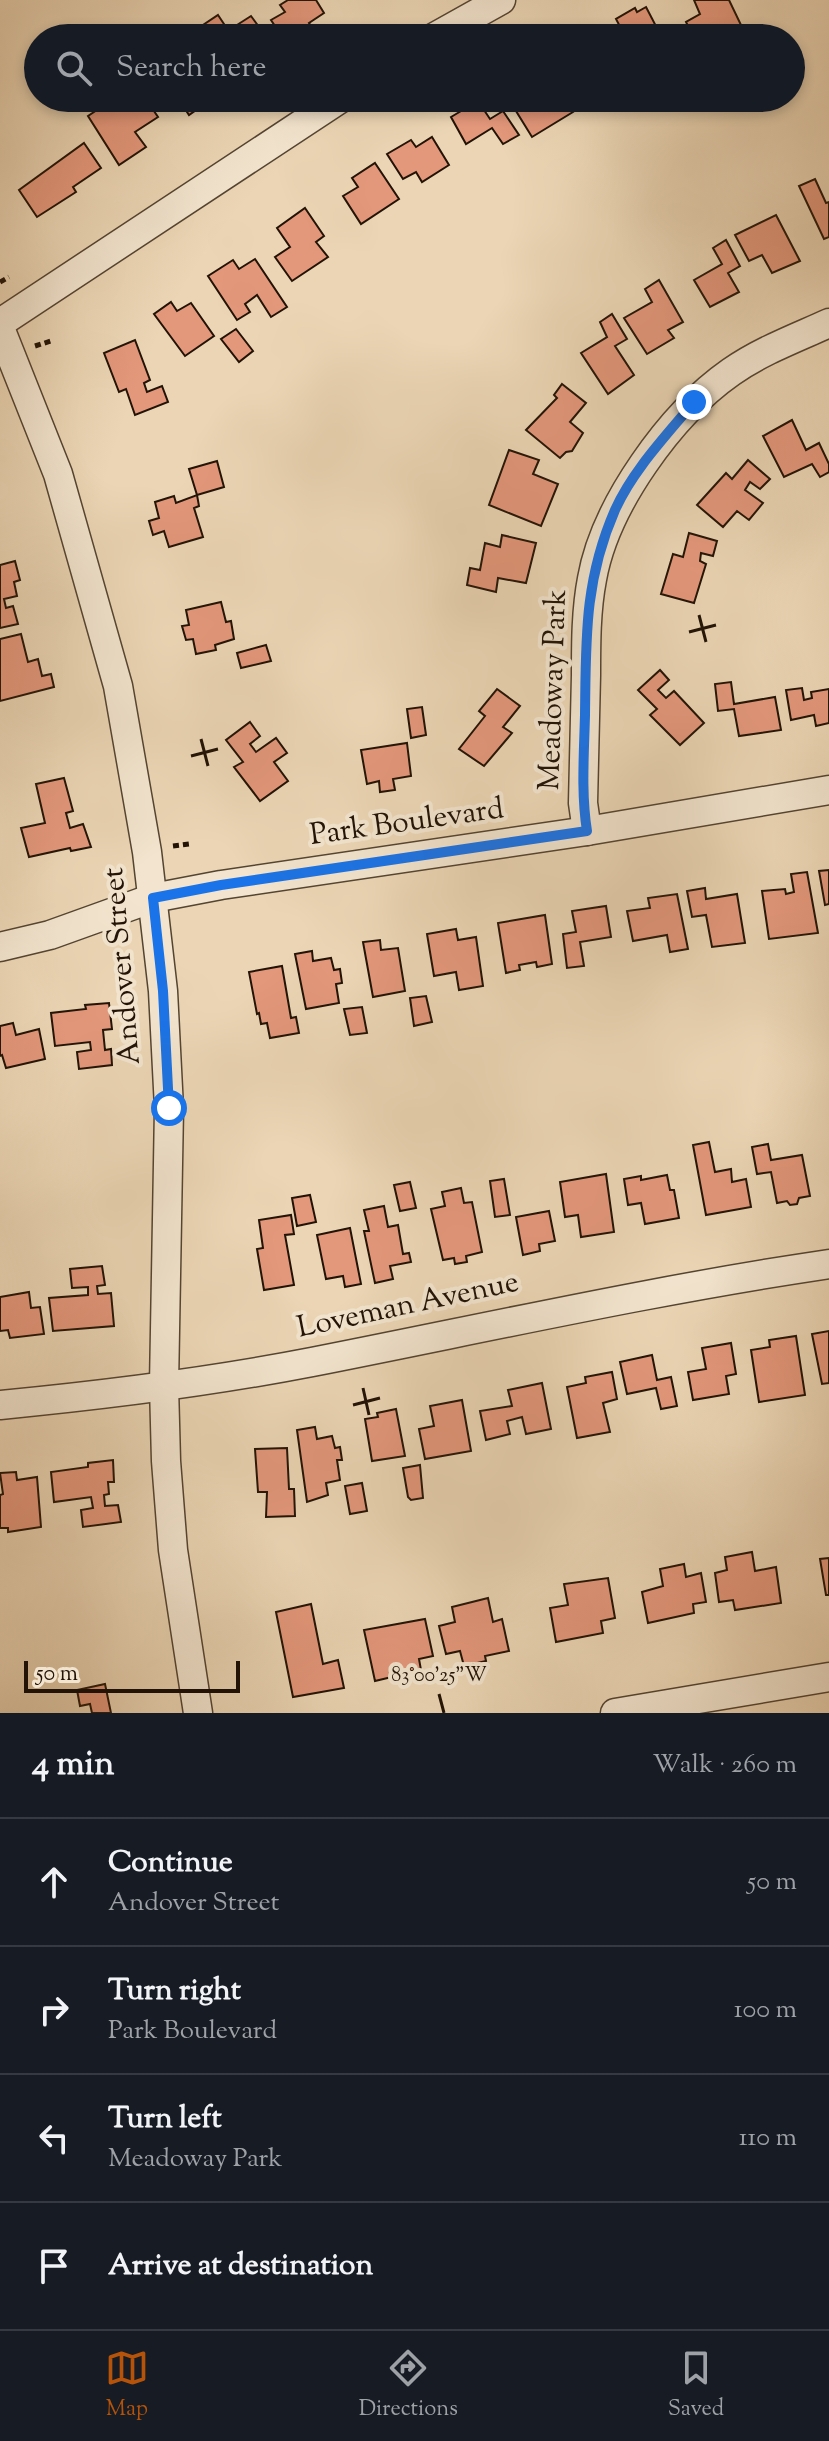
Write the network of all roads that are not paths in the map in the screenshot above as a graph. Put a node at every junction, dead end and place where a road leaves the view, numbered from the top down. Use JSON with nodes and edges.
{"nodes":[{"id":1,"x":501,"y":0,"type":"edge"},
{"id":2,"x":458,"y":24,"type":"edge"},
{"id":3,"x":320,"y":112,"type":"edge"},
{"id":4,"x":829,"y":323,"type":"edge"},
{"id":5,"x":0,"y":326,"type":"edge"},
{"id":6,"x":829,"y":790,"type":"edge"},
{"id":7,"x":587,"y":831,"type":"junction"},
{"id":8,"x":153,"y":898,"type":"junction"},
{"id":9,"x":0,"y":947,"type":"edge"},
{"id":10,"x":829,"y":1264,"type":"edge"},
{"id":11,"x":164,"y":1386,"type":"junction"},
{"id":12,"x":0,"y":1405,"type":"edge"},
{"id":13,"x":829,"y":1677,"type":"edge"},
{"id":14,"x":198,"y":1713,"type":"edge"},
{"id":15,"x":615,"y":1713,"type":"edge"}],
"edges":[{"from":1,"to":2,"type":"street"},
{"from":3,"to":5,"type":"street"},
{"from":4,"to":7,"type":"street","name":"Meadoway Park"},
{"from":5,"to":8,"type":"street","name":"Andover Street"},
{"from":6,"to":7,"type":"street","name":"Park Boulevard"},
{"from":7,"to":8,"type":"street","name":"Park Boulevard"},
{"from":8,"to":9,"type":"street","name":"Park Boulevard"},
{"from":8,"to":11,"type":"street","name":"Andover Street"},
{"from":10,"to":11,"type":"street","name":"Loveman Avenue"},
{"from":11,"to":12,"type":"street","name":"Loveman Avenue"},
{"from":11,"to":14,"type":"street","name":"Andover Street"},
{"from":13,"to":15,"type":"street"}]}
